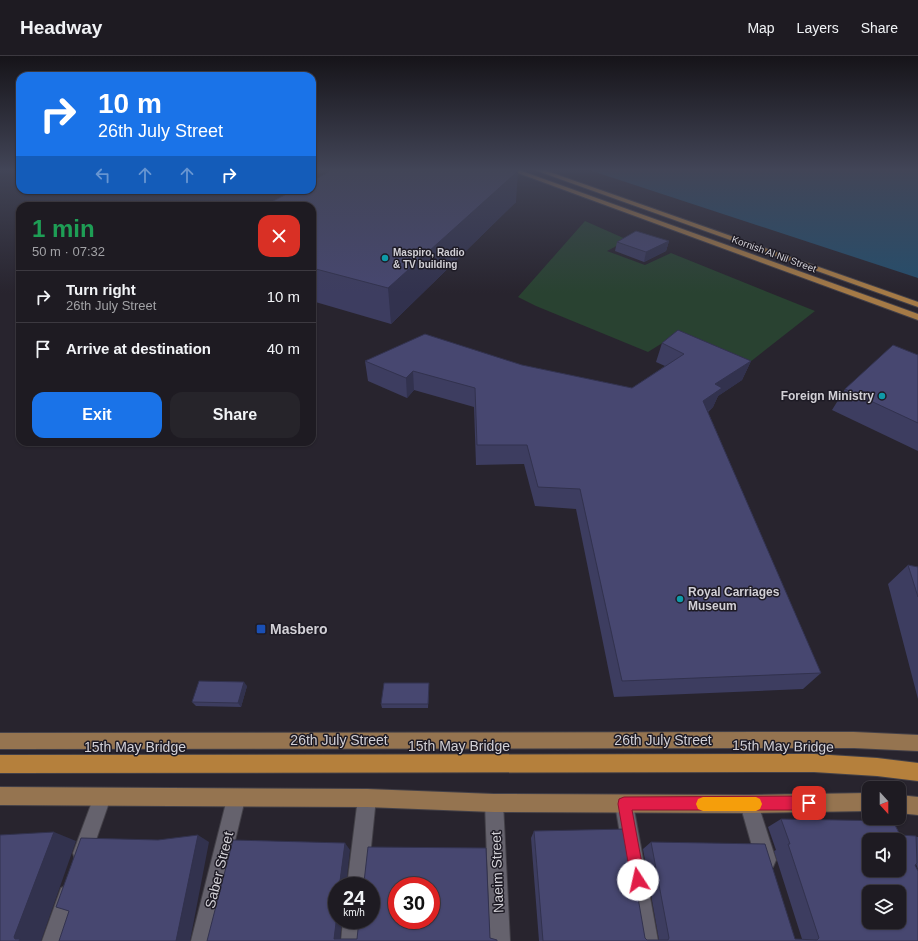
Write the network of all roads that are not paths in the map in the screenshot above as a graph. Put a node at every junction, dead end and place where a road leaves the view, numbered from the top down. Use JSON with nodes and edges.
{"nodes":[{"id":1,"x":624,"y":210,"type":"edge"},
{"id":2,"x":651,"y":210,"type":"edge"},
{"id":3,"x":918,"y":305,"type":"edge"},
{"id":4,"x":918,"y":317,"type":"edge"},
{"id":5,"x":0,"y":741,"type":"edge"},
{"id":6,"x":918,"y":743,"type":"edge"},
{"id":7,"x":0,"y":764,"type":"edge"},
{"id":8,"x":918,"y":772,"type":"edge"},
{"id":9,"x":0,"y":796,"type":"edge"},
{"id":10,"x":102,"y":797,"type":"junction"},
{"id":11,"x":366,"y":798,"type":"junction"},
{"id":12,"x":236,"y":799,"type":"junction"},
{"id":13,"x":862,"y":802,"type":"edge"},
{"id":14,"x":494,"y":803,"type":"junction"},
{"id":15,"x":624,"y":804,"type":"junction"},
{"id":16,"x":749,"y":804,"type":"junction"},
{"id":17,"x":906,"y":805,"type":"edge"},
{"id":18,"x":918,"y":806,"type":"edge"},
{"id":19,"x":358,"y":877,"type":"edge"},
{"id":20,"x":772,"y":880,"type":"edge"},
{"id":21,"x":352,"y":929,"type":"edge"},
{"id":22,"x":52,"y":941,"type":"edge"},
{"id":23,"x":202,"y":941,"type":"edge"},
{"id":24,"x":351,"y":941,"type":"edge"},
{"id":25,"x":500,"y":941,"type":"edge"},
{"id":26,"x":648,"y":941,"type":"edge"}],
"edges":[{"from":1,"to":4,"type":"highway","name":"Kornish Al Nil Street"},
{"from":2,"to":3,"type":"highway","name":"Kornish Al Nil Street"},
{"from":5,"to":6,"type":"main road","name":"26th July Street"},
{"from":7,"to":8,"type":"highway","name":"15th May Bridge"},
{"from":9,"to":10,"type":"main road"},
{"from":10,"to":12,"type":"main road"},
{"from":10,"to":22,"type":"street"},
{"from":11,"to":12,"type":"main road"},
{"from":11,"to":14,"type":"main road"},
{"from":11,"to":19,"type":"street"},
{"from":12,"to":23,"type":"street","name":"Saber Street"},
{"from":13,"to":16,"type":"main road"},
{"from":14,"to":15,"type":"main road"},
{"from":14,"to":25,"type":"street","name":"Naeim Street"},
{"from":15,"to":16,"type":"main road"},
{"from":15,"to":26,"type":"street"},
{"from":16,"to":20,"type":"street"},
{"from":17,"to":18,"type":"main road"},
{"from":21,"to":24,"type":"street"}]}
